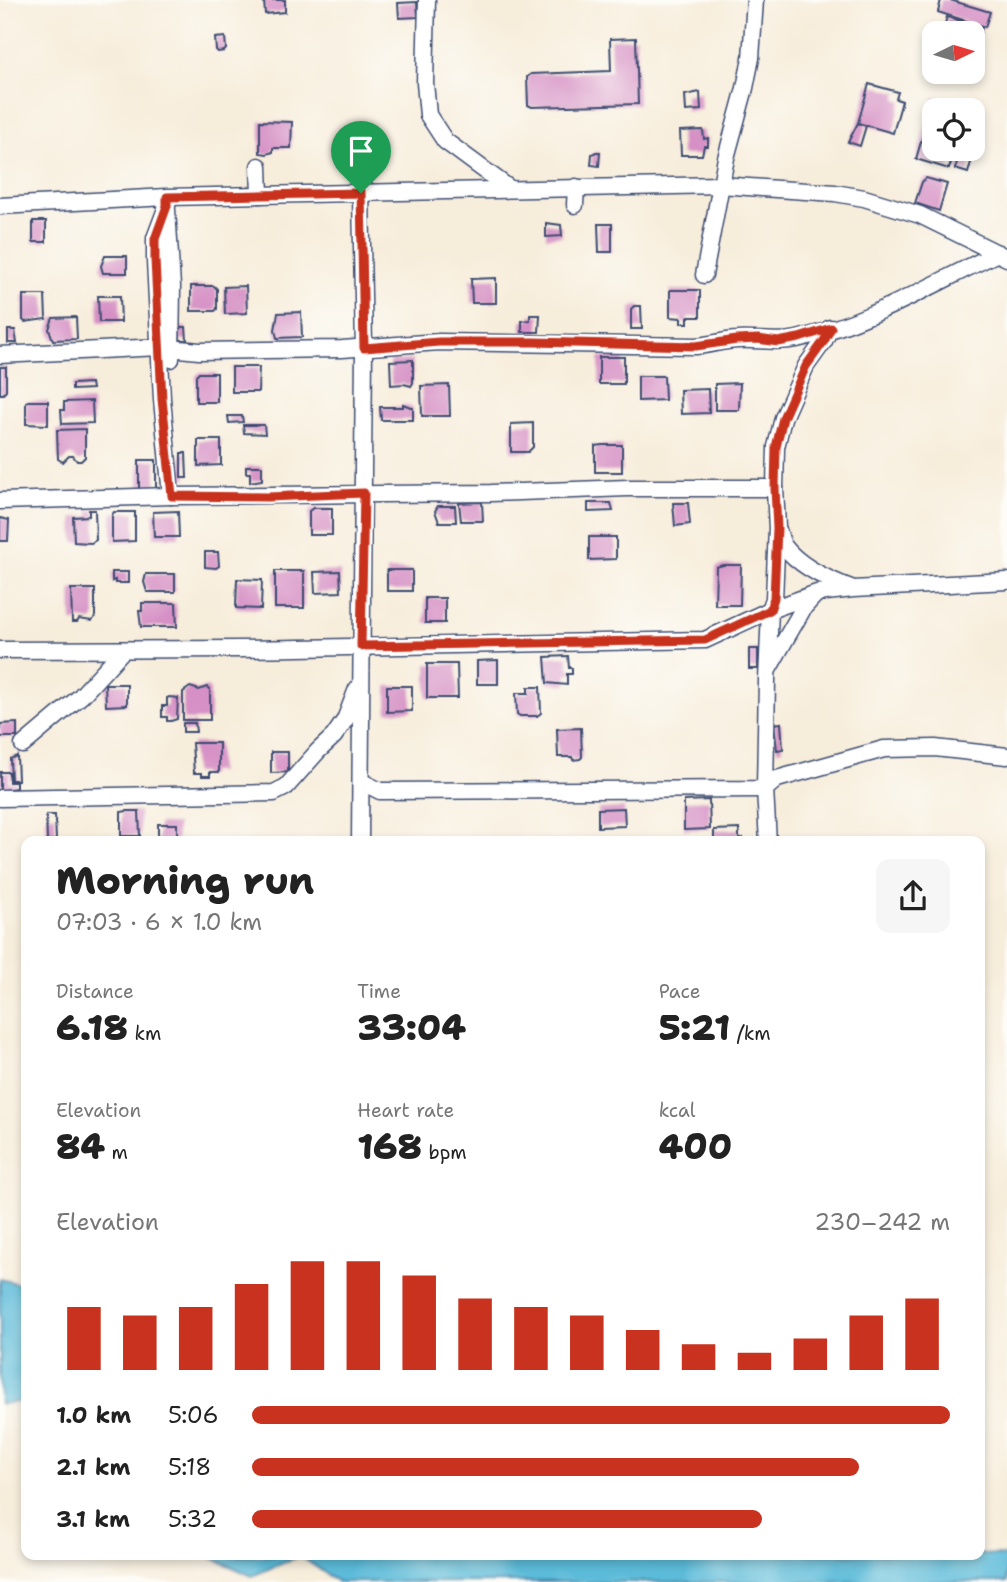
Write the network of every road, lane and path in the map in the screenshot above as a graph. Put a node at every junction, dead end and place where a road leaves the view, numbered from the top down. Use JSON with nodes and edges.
{"nodes":[{"id":1,"x":427,"y":0,"type":"edge"},
{"id":2,"x":755,"y":0,"type":"edge"},
{"id":3,"x":259,"y":166,"type":"dead end"},
{"id":4,"x":720,"y":185,"type":"junction"},
{"id":5,"x":576,"y":187,"type":"junction"},
{"id":6,"x":510,"y":189,"type":"junction"},
{"id":7,"x":361,"y":193,"type":"junction"},
{"id":8,"x":260,"y":195,"type":"junction"},
{"id":9,"x":167,"y":202,"type":"junction"},
{"id":10,"x":575,"y":205,"type":"dead end"},
{"id":11,"x":0,"y":206,"type":"edge"},
{"id":12,"x":1003,"y":255,"type":"edge"},
{"id":13,"x":704,"y":275,"type":"dead end"},
{"id":14,"x":831,"y":328,"type":"junction"},
{"id":15,"x":166,"y":348,"type":"junction"},
{"id":16,"x":364,"y":348,"type":"junction"},
{"id":17,"x":0,"y":355,"type":"edge"},
{"id":18,"x":775,"y":488,"type":"junction"},
{"id":19,"x":364,"y":493,"type":"junction"},
{"id":20,"x":172,"y":496,"type":"junction"},
{"id":21,"x":0,"y":501,"type":"edge"},
{"id":22,"x":777,"y":528,"type":"junction"},
{"id":23,"x":1007,"y":581,"type":"edge"},
{"id":24,"x":853,"y":589,"type":"junction"},
{"id":25,"x":817,"y":593,"type":"junction"},
{"id":26,"x":770,"y":610,"type":"junction"},
{"id":27,"x":361,"y":646,"type":"junction"},
{"id":28,"x":0,"y":650,"type":"edge"},
{"id":29,"x":123,"y":650,"type":"junction"},
{"id":30,"x":767,"y":671,"type":"junction"},
{"id":31,"x":361,"y":677,"type":"junction"},
{"id":32,"x":23,"y":745,"type":"dead end"},
{"id":33,"x":1006,"y":756,"type":"edge"},
{"id":34,"x":362,"y":782,"type":"junction"},
{"id":35,"x":765,"y":789,"type":"junction"},
{"id":36,"x":0,"y":798,"type":"edge"},
{"id":37,"x":360,"y":836,"type":"edge"},
{"id":38,"x":768,"y":836,"type":"edge"}],
"edges":[{"from":1,"to":6,"type":"street"},
{"from":2,"to":4,"type":"street"},
{"from":3,"to":8,"type":"street"},
{"from":4,"to":5,"type":"street"},
{"from":4,"to":12,"type":"street"},
{"from":4,"to":13,"type":"street"},
{"from":5,"to":6,"type":"street"},
{"from":5,"to":10,"type":"street"},
{"from":6,"to":7,"type":"street"},
{"from":7,"to":8,"type":"street"},
{"from":7,"to":16,"type":"street"},
{"from":8,"to":9,"type":"street"},
{"from":9,"to":11,"type":"street"},
{"from":9,"to":15,"type":"street"},
{"from":12,"to":14,"type":"street"},
{"from":14,"to":16,"type":"street"},
{"from":14,"to":18,"type":"street"},
{"from":15,"to":16,"type":"street"},
{"from":15,"to":17,"type":"street"},
{"from":15,"to":20,"type":"street"},
{"from":16,"to":19,"type":"street"},
{"from":18,"to":19,"type":"street"},
{"from":18,"to":22,"type":"street"},
{"from":19,"to":20,"type":"street"},
{"from":19,"to":27,"type":"street"},
{"from":20,"to":21,"type":"street"},
{"from":22,"to":24,"type":"street"},
{"from":22,"to":26,"type":"street"},
{"from":23,"to":24,"type":"street"},
{"from":24,"to":25,"type":"street"},
{"from":25,"to":26,"type":"street"},
{"from":25,"to":30,"type":"street"},
{"from":26,"to":27,"type":"street"},
{"from":26,"to":30,"type":"street"},
{"from":27,"to":29,"type":"street"},
{"from":27,"to":31,"type":"street"},
{"from":28,"to":29,"type":"street"},
{"from":29,"to":32,"type":"street"},
{"from":30,"to":35,"type":"street"},
{"from":31,"to":34,"type":"street"},
{"from":31,"to":36,"type":"street"},
{"from":33,"to":35,"type":"street"},
{"from":34,"to":35,"type":"street"},
{"from":34,"to":37,"type":"street"},
{"from":35,"to":38,"type":"street"}]}
